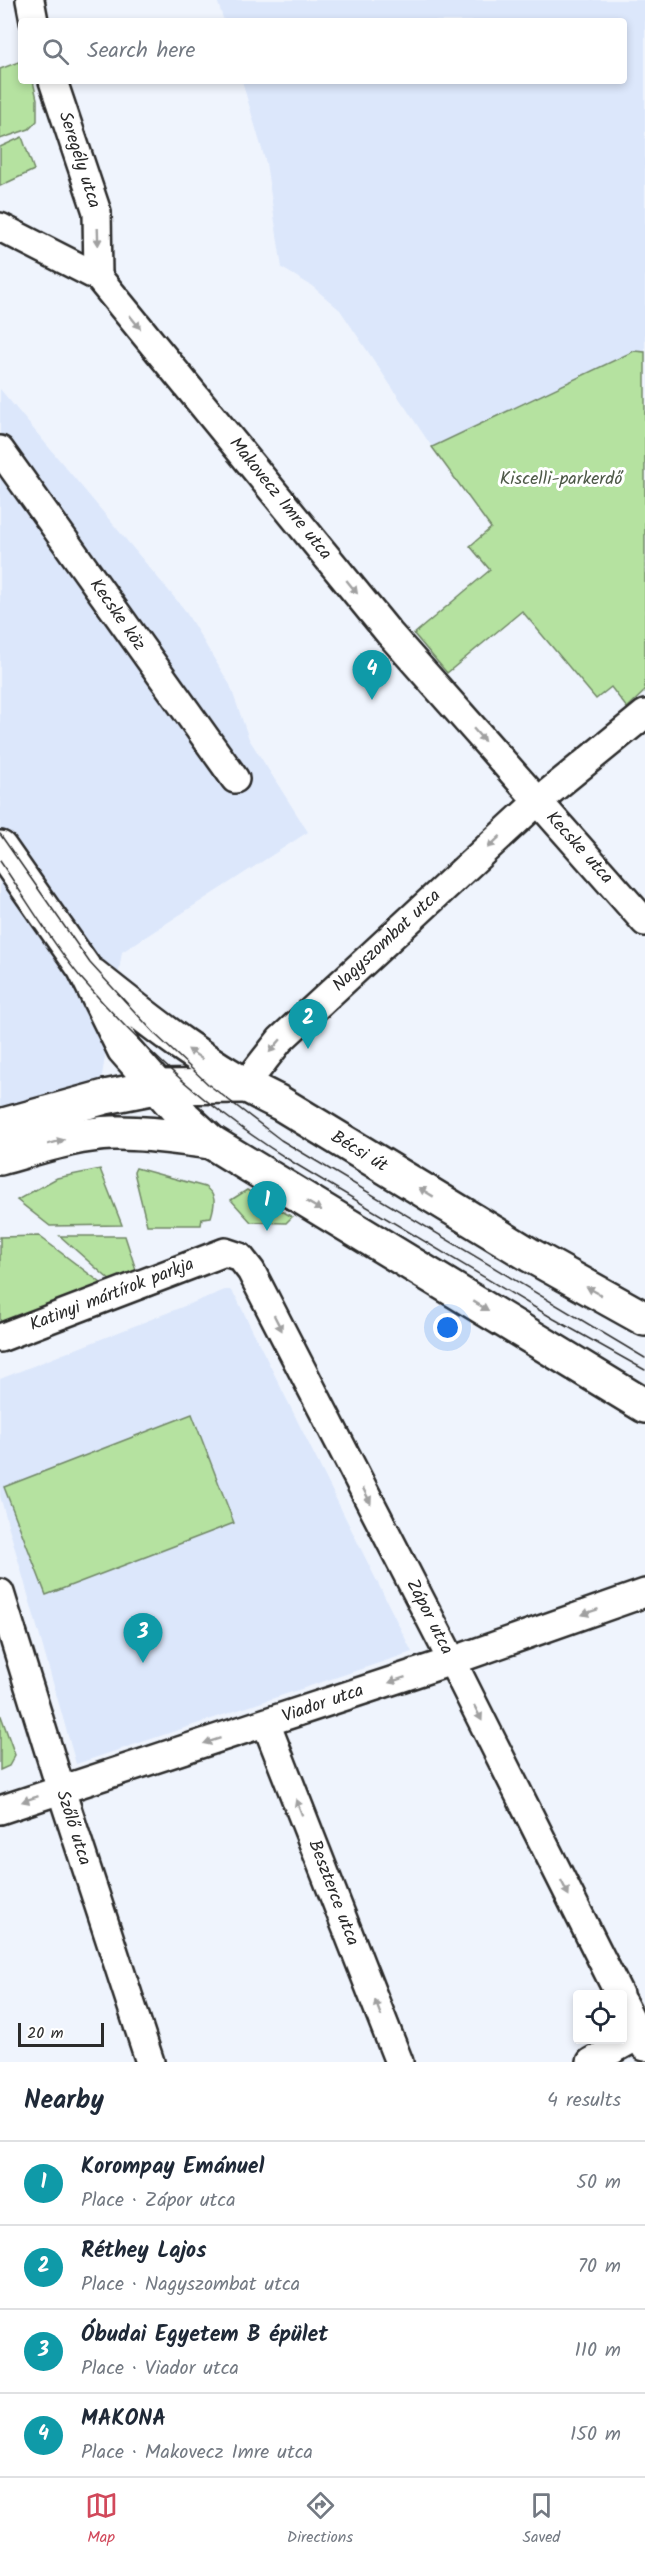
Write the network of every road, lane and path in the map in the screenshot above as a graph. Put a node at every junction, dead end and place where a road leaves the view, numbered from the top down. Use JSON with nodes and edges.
{"nodes":[{"id":1,"x":30,"y":0,"type":"edge"},
{"id":2,"x":33,"y":18,"type":"edge"},
{"id":3,"x":54,"y":84,"type":"edge"},
{"id":4,"x":0,"y":227,"type":"edge"},
{"id":5,"x":98,"y":277,"type":"junction"},
{"id":6,"x":0,"y":450,"type":"edge"},
{"id":7,"x":645,"y":714,"type":"edge"},
{"id":8,"x":235,"y":779,"type":"dead end"},
{"id":9,"x":537,"y":802,"type":"junction"},
{"id":10,"x":0,"y":848,"type":"edge"},
{"id":11,"x":645,"y":922,"type":"edge"},
{"id":12,"x":84,"y":968,"type":"junction"},
{"id":13,"x":124,"y":1049,"type":"junction"},
{"id":14,"x":244,"y":1086,"type":"junction"},
{"id":15,"x":156,"y":1088,"type":"junction"},
{"id":16,"x":105,"y":1097,"type":"junction"},
{"id":17,"x":0,"y":1126,"type":"edge"},
{"id":18,"x":211,"y":1142,"type":"junction"},
{"id":19,"x":0,"y":1158,"type":"edge"},
{"id":20,"x":225,"y":1252,"type":"joint"},
{"id":21,"x":645,"y":1319,"type":"edge"},
{"id":22,"x":0,"y":1338,"type":"edge"},
{"id":23,"x":645,"y":1406,"type":"edge"},
{"id":24,"x":0,"y":1593,"type":"edge"},
{"id":25,"x":645,"y":1593,"type":"edge"},
{"id":26,"x":452,"y":1661,"type":"junction"},
{"id":27,"x":266,"y":1723,"type":"junction"},
{"id":28,"x":61,"y":1790,"type":"junction"},
{"id":29,"x":0,"y":1810,"type":"edge"},
{"id":30,"x":616,"y":1990,"type":"edge"},
{"id":31,"x":627,"y":2011,"type":"edge"},
{"id":32,"x":643,"y":2038,"type":"edge"},
{"id":33,"x":150,"y":2062,"type":"edge"},
{"id":34,"x":399,"y":2062,"type":"edge"},
{"id":35,"x":591,"y":2062,"type":"edge"}],
"edges":[{"from":1,"to":2,"type":"street"},
{"from":3,"to":5,"type":"street","name":"Seregély utca","one_way":true},
{"from":4,"to":5,"type":"street","name":"Makovecz Imre utca"},
{"from":5,"to":9,"type":"street","name":"Makovecz Imre utca","one_way":true},
{"from":6,"to":8,"type":"street","name":"Kecske köz"},
{"from":7,"to":9,"type":"street","name":"Nagyszombat utca"},
{"from":9,"to":11,"type":"street","name":"Kecske utca"},
{"from":9,"to":14,"type":"street","name":"Nagyszombat utca","one_way":true},
{"from":10,"to":12,"type":"main road","name":"Bécsi út"},
{"from":12,"to":13,"type":"main road","name":"Bécsi út"},
{"from":14,"to":12,"type":"main road","name":"Bécsi út","one_way":true},
{"from":13,"to":15,"type":"main road","name":"Bécsi út"},
{"from":13,"to":16,"type":"main road","name":"Bécsi út"},
{"from":14,"to":15,"type":"main road"},
{"from":21,"to":14,"type":"main road","name":"Bécsi út","one_way":true},
{"from":15,"to":16,"type":"main road"},
{"from":15,"to":18,"type":"main road","name":"Bécsi út"},
{"from":16,"to":17,"type":"main road"},
{"from":19,"to":18,"type":"main road","one_way":true},
{"from":18,"to":23,"type":"main road","name":"Bécsi út","one_way":true},
{"from":20,"to":22,"type":"street","name":"Katinyi mártírok parkja"},
{"from":20,"to":26,"type":"street","name":"Zápor utca","one_way":true},
{"from":24,"to":28,"type":"street","name":"Szőlő utca"},
{"from":25,"to":26,"type":"street","name":"Viador utca","one_way":true},
{"from":26,"to":27,"type":"street","name":"Viador utca","one_way":true},
{"from":26,"to":30,"type":"street","name":"Zápor utca","one_way":true},
{"from":27,"to":28,"type":"street","name":"Viador utca","one_way":true},
{"from":34,"to":27,"type":"street","name":"Beszterce utca","one_way":true},
{"from":28,"to":29,"type":"street","name":"Viador utca","one_way":true},
{"from":28,"to":33,"type":"street","name":"Szőlő utca"},
{"from":31,"to":32,"type":"street"},
{"from":32,"to":35,"type":"street"}]}
